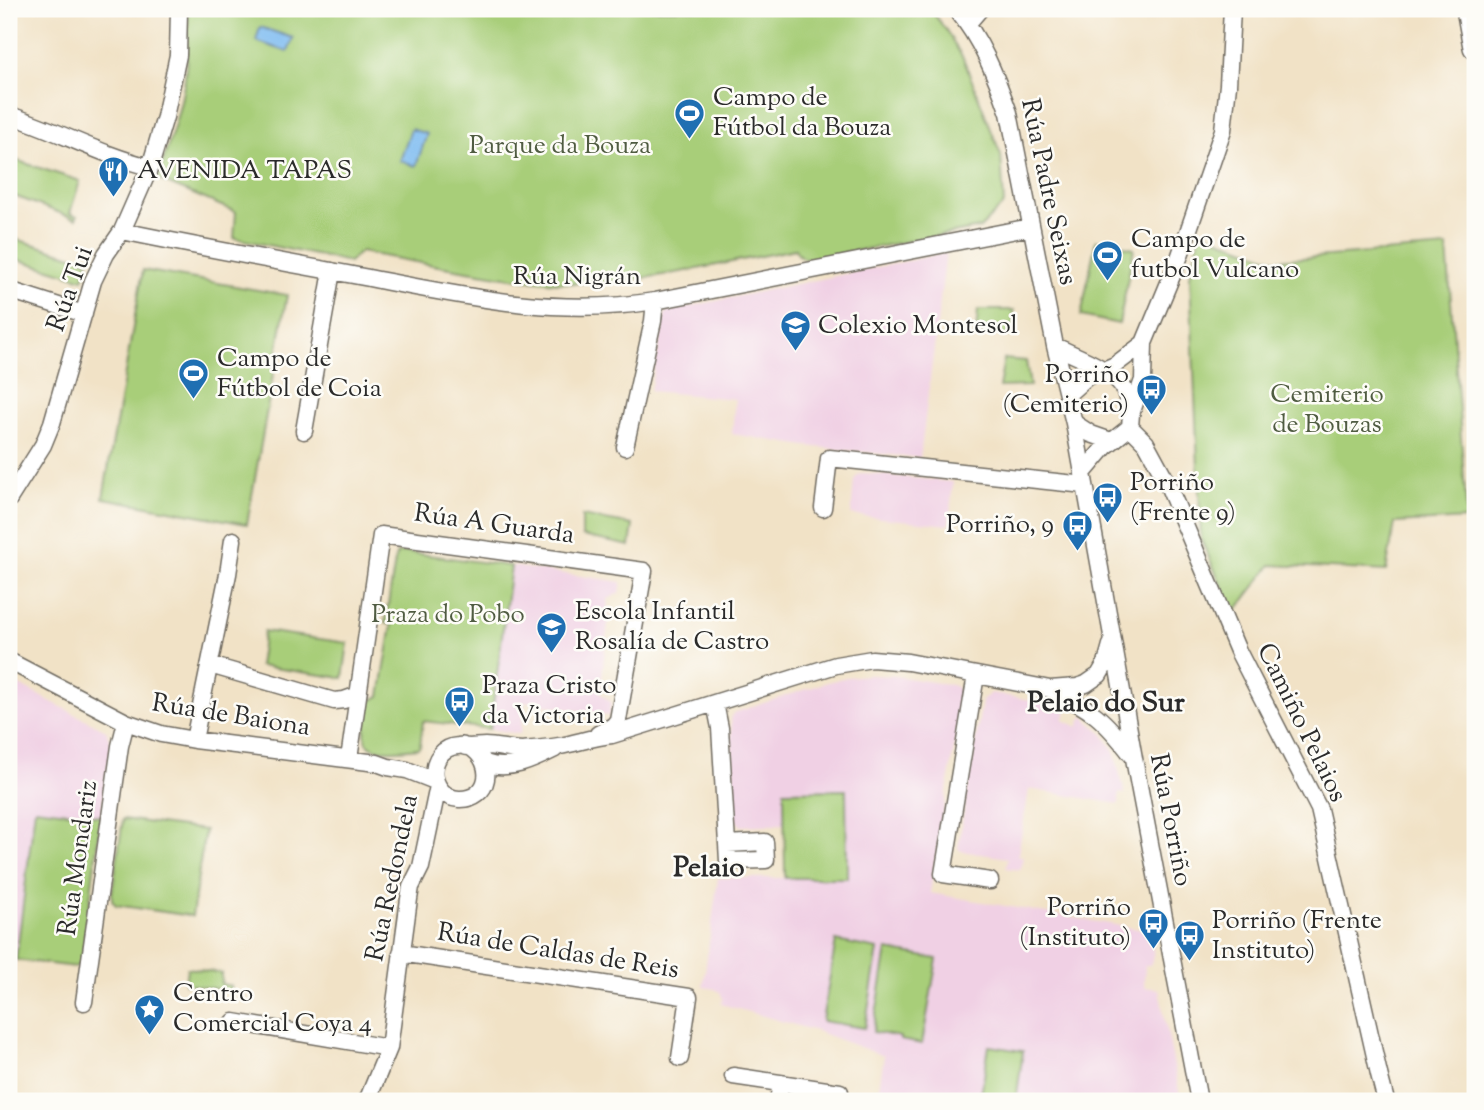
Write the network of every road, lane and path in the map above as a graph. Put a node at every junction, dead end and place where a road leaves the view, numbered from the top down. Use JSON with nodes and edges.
{"nodes":[{"id":1,"x":179,"y":9,"type":"edge"},
{"id":2,"x":956,"y":9,"type":"edge"},
{"id":3,"x":980,"y":9,"type":"edge"},
{"id":4,"x":1232,"y":9,"type":"edge"},
{"id":5,"x":1468,"y":9,"type":"edge"},
{"id":6,"x":968,"y":23,"type":"junction"},
{"id":7,"x":1475,"y":47,"type":"edge"},
{"id":8,"x":9,"y":115,"type":"edge"},
{"id":9,"x":149,"y":166,"type":"junction"},
{"id":10,"x":1031,"y":228,"type":"junction"},
{"id":11,"x":122,"y":231,"type":"junction"},
{"id":12,"x":332,"y":271,"type":"junction"},
{"id":13,"x":9,"y":290,"type":"edge"},
{"id":14,"x":655,"y":301,"type":"junction"},
{"id":15,"x":84,"y":314,"type":"junction"},
{"id":16,"x":1144,"y":343,"type":"junction"},
{"id":17,"x":1055,"y":346,"type":"junction"},
{"id":18,"x":1102,"y":370,"type":"junction"},
{"id":19,"x":1068,"y":394,"type":"junction"},
{"id":20,"x":1130,"y":421,"type":"junction"},
{"id":21,"x":1074,"y":423,"type":"junction"},
{"id":22,"x":303,"y":431,"type":"dead end"},
{"id":23,"x":1111,"y":441,"type":"junction"},
{"id":24,"x":625,"y":447,"type":"dead end"},
{"id":25,"x":1084,"y":479,"type":"junction"},
{"id":26,"x":9,"y":499,"type":"edge"},
{"id":27,"x":823,"y":508,"type":"dead end"},
{"id":28,"x":233,"y":540,"type":"dead end"},
{"id":29,"x":1112,"y":635,"type":"junction"},
{"id":30,"x":9,"y":661,"type":"edge"},
{"id":31,"x":210,"y":666,"type":"junction"},
{"id":32,"x":976,"y":675,"type":"junction"},
{"id":33,"x":1050,"y":689,"type":"junction"},
{"id":34,"x":358,"y":695,"type":"junction"},
{"id":35,"x":715,"y":703,"type":"junction"},
{"id":36,"x":126,"y":722,"type":"junction"},
{"id":37,"x":593,"y":737,"type":"junction"},
{"id":38,"x":194,"y":740,"type":"junction"},
{"id":39,"x":560,"y":746,"type":"junction"},
{"id":40,"x":470,"y":747,"type":"junction"},
{"id":41,"x":1133,"y":757,"type":"junction"},
{"id":42,"x":349,"y":760,"type":"junction"},
{"id":43,"x":437,"y":760,"type":"junction"},
{"id":44,"x":377,"y":763,"type":"junction"},
{"id":45,"x":485,"y":763,"type":"junction"},
{"id":46,"x":436,"y":784,"type":"junction"},
{"id":47,"x":727,"y":844,"type":"dead end"},
{"id":48,"x":990,"y":881,"type":"dead end"},
{"id":49,"x":401,"y":953,"type":"junction"},
{"id":50,"x":84,"y":1002,"type":"dead end"},
{"id":51,"x":234,"y":1022,"type":"dead end"},
{"id":52,"x":389,"y":1048,"type":"junction"},
{"id":53,"x":680,"y":1058,"type":"dead end"},
{"id":54,"x":733,"y":1076,"type":"dead end"},
{"id":55,"x":790,"y":1090,"type":"edge"},
{"id":56,"x":840,"y":1092,"type":"dead end"},
{"id":57,"x":367,"y":1101,"type":"edge"},
{"id":58,"x":778,"y":1101,"type":"edge"},
{"id":59,"x":1199,"y":1101,"type":"edge"},
{"id":60,"x":1386,"y":1101,"type":"edge"}],
"edges":[{"from":1,"to":9,"type":"street","name":"Rúa Tui"},
{"from":2,"to":6,"type":"street","name":"Rúa Padre Seixas"},
{"from":3,"to":6,"type":"street"},
{"from":4,"to":16,"type":"street"},
{"from":5,"to":7,"type":"highway"},
{"from":6,"to":10,"type":"street","name":"Rúa Padre Seixas"},
{"from":8,"to":9,"type":"street"},
{"from":9,"to":11,"type":"street","name":"Rúa Tui"},
{"from":10,"to":14,"type":"street","name":"Rúa Nigrán"},
{"from":10,"to":17,"type":"street","name":"Rúa Padre Seixas"},
{"from":11,"to":12,"type":"street","name":"Rúa Nigrán"},
{"from":11,"to":15,"type":"street","name":"Rúa Tui"},
{"from":12,"to":14,"type":"street","name":"Rúa Nigrán"},
{"from":12,"to":22,"type":"street"},
{"from":13,"to":15,"type":"street"},
{"from":14,"to":24,"type":"street"},
{"from":15,"to":26,"type":"street","name":"Rúa Tui"},
{"from":16,"to":18,"type":"street"},
{"from":16,"to":20,"type":"street"},
{"from":17,"to":18,"type":"street"},
{"from":17,"to":19,"type":"street","name":"Rúa Padre Seixas"},
{"from":18,"to":19,"type":"street"},
{"from":18,"to":20,"type":"street"},
{"from":19,"to":21,"type":"street"},
{"from":20,"to":23,"type":"street"},
{"from":20,"to":60,"type":"street","name":"Camiño Pelaios"},
{"from":21,"to":23,"type":"street"},
{"from":21,"to":25,"type":"street","name":"Rúa Porriño"},
{"from":23,"to":25,"type":"street"},
{"from":25,"to":27,"type":"street"},
{"from":25,"to":29,"type":"street","name":"Rúa Porriño"},
{"from":28,"to":31,"type":"street"},
{"from":29,"to":33,"type":"street","name":"Rúa de Baiona"},
{"from":29,"to":41,"type":"street","name":"Rúa Porriño"},
{"from":30,"to":36,"type":"street","name":"Rúa de Baiona"},
{"from":31,"to":34,"type":"street"},
{"from":31,"to":38,"type":"street"},
{"from":32,"to":33,"type":"street","name":"Rúa de Baiona"},
{"from":32,"to":35,"type":"street","name":"Rúa de Baiona"},
{"from":32,"to":48,"type":"street"},
{"from":33,"to":41,"type":"street","name":"Rúa de Baiona"},
{"from":34,"to":37,"type":"street","name":"Rúa A Guarda"},
{"from":34,"to":42,"type":"street","name":"Rúa A Guarda"},
{"from":35,"to":37,"type":"street","name":"Rúa de Baiona"},
{"from":35,"to":47,"type":"street"},
{"from":36,"to":38,"type":"street","name":"Rúa de Baiona"},
{"from":36,"to":50,"type":"street","name":"Rúa Mondariz"},
{"from":37,"to":39,"type":"street","name":"Rúa de Baiona"},
{"from":38,"to":42,"type":"street","name":"Rúa de Baiona"},
{"from":39,"to":40,"type":"street","name":"Rúa de Baiona"},
{"from":39,"to":45,"type":"street","name":"Rúa de Baiona"},
{"from":40,"to":43,"type":"street","name":"Rúa de Baiona"},
{"from":40,"to":45,"type":"street"},
{"from":41,"to":59,"type":"street","name":"Rúa Porriño"},
{"from":42,"to":44,"type":"street","name":"Rúa de Baiona"},
{"from":43,"to":44,"type":"street","name":"Rúa de Baiona"},
{"from":43,"to":46,"type":"street"},
{"from":44,"to":46,"type":"street","name":"Rúa de Baiona"},
{"from":45,"to":46,"type":"street","name":"Rúa de Baiona"},
{"from":46,"to":49,"type":"street","name":"Rúa Redondela"},
{"from":49,"to":52,"type":"street","name":"Rúa Redondela"},
{"from":49,"to":53,"type":"street","name":"Rúa de Caldas de Reis"},
{"from":51,"to":52,"type":"street"},
{"from":52,"to":57,"type":"street","name":"Rúa Redondela"},
{"from":54,"to":55,"type":"street"},
{"from":55,"to":56,"type":"street"},
{"from":55,"to":58,"type":"street"}]}
